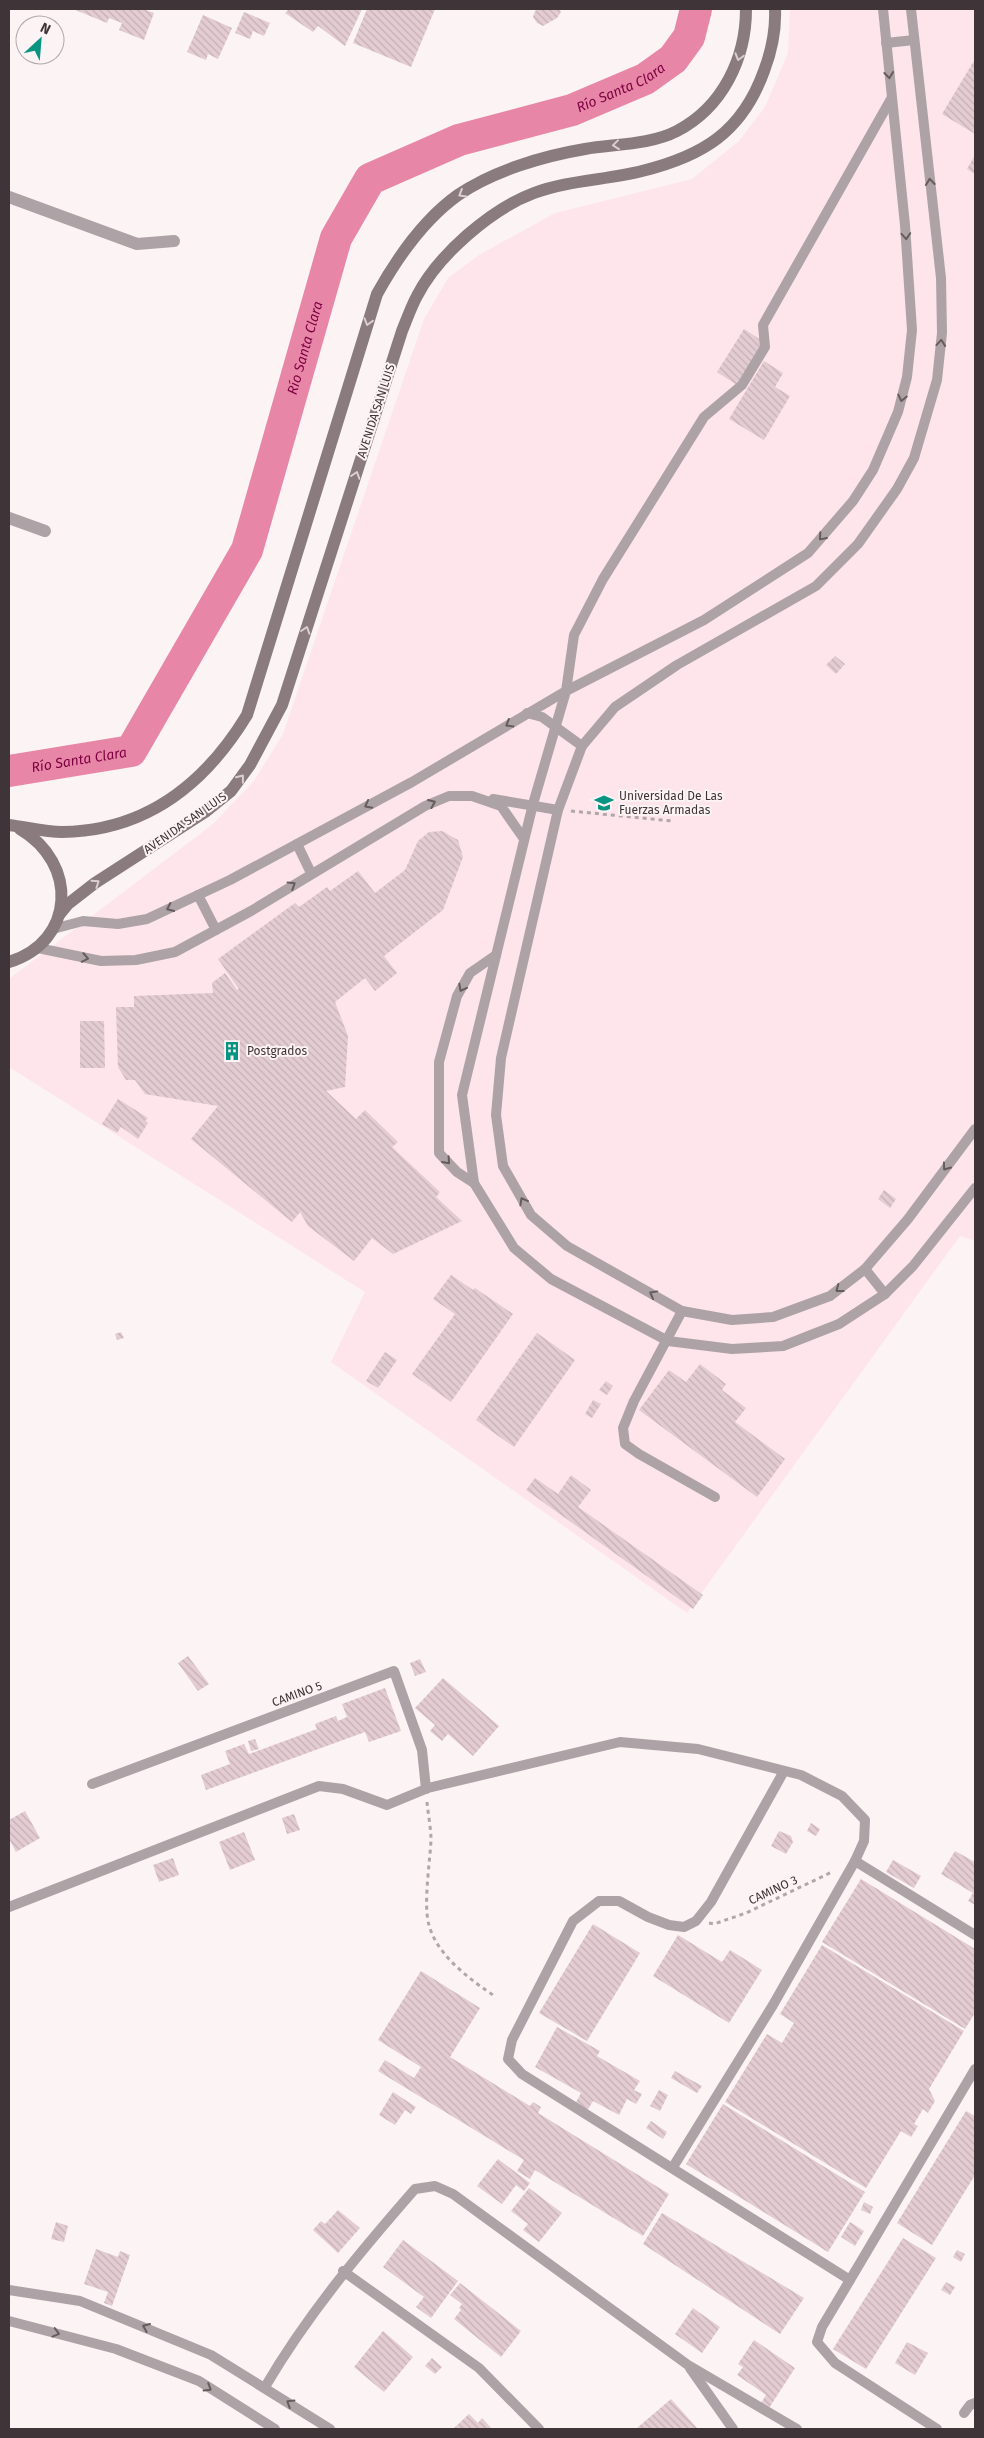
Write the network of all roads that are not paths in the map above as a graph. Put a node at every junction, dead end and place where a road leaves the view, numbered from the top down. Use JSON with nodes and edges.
{"nodes":[{"id":1,"x":746,"y":9,"type":"edge"},
{"id":2,"x":775,"y":9,"type":"edge"},
{"id":3,"x":883,"y":9,"type":"edge"},
{"id":4,"x":911,"y":9,"type":"edge"},
{"id":5,"x":914,"y":40,"type":"junction"},
{"id":6,"x":886,"y":43,"type":"junction"},
{"id":7,"x":892,"y":100,"type":"junction"},
{"id":8,"x":9,"y":197,"type":"edge"},
{"id":9,"x":174,"y":241,"type":"dead end"},
{"id":10,"x":9,"y":518,"type":"edge"},
{"id":11,"x":45,"y":531,"type":"dead end"},
{"id":12,"x":566,"y":691,"type":"junction"},
{"id":13,"x":527,"y":713,"type":"junction"},
{"id":14,"x":555,"y":726,"type":"junction"},
{"id":15,"x":582,"y":746,"type":"junction"},
{"id":16,"x":472,"y":796,"type":"junction"},
{"id":17,"x":533,"y":804,"type":"junction"},
{"id":18,"x":558,"y":810,"type":"junction"},
{"id":19,"x":9,"y":825,"type":"edge"},
{"id":20,"x":524,"y":840,"type":"junction"},
{"id":21,"x":297,"y":844,"type":"junction"},
{"id":22,"x":312,"y":873,"type":"junction"},
{"id":23,"x":198,"y":895,"type":"junction"},
{"id":24,"x":59,"y":915,"type":"junction"},
{"id":25,"x":53,"y":929,"type":"junction"},
{"id":26,"x":216,"y":930,"type":"junction"},
{"id":27,"x":38,"y":948,"type":"junction"},
{"id":28,"x":496,"y":955,"type":"junction"},
{"id":29,"x":9,"y":962,"type":"edge"},
{"id":30,"x":975,"y":1128,"type":"edge"},
{"id":31,"x":474,"y":1183,"type":"junction"},
{"id":32,"x":975,"y":1188,"type":"edge"},
{"id":33,"x":865,"y":1269,"type":"junction"},
{"id":34,"x":885,"y":1294,"type":"junction"},
{"id":35,"x":682,"y":1311,"type":"junction"},
{"id":36,"x":668,"y":1341,"type":"junction"},
{"id":37,"x":715,"y":1497,"type":"dead end"},
{"id":38,"x":784,"y":1771,"type":"junction"},
{"id":39,"x":92,"y":1784,"type":"dead end"},
{"id":40,"x":427,"y":1789,"type":"junction"},
{"id":41,"x":856,"y":1862,"type":"junction"},
{"id":42,"x":9,"y":1907,"type":"edge"},
{"id":43,"x":975,"y":1935,"type":"edge"},
{"id":44,"x":975,"y":2069,"type":"edge"},
{"id":45,"x":672,"y":2167,"type":"junction"},
{"id":46,"x":343,"y":2271,"type":"junction"},
{"id":47,"x":850,"y":2280,"type":"junction"},
{"id":48,"x":9,"y":2290,"type":"edge"},
{"id":49,"x":9,"y":2321,"type":"edge"},
{"id":50,"x":688,"y":2365,"type":"junction"},
{"id":51,"x":265,"y":2387,"type":"junction"},
{"id":52,"x":975,"y":2403,"type":"edge"},
{"id":53,"x":964,"y":2412,"type":"dead end"},
{"id":54,"x":275,"y":2429,"type":"edge"},
{"id":55,"x":330,"y":2429,"type":"edge"},
{"id":56,"x":539,"y":2429,"type":"edge"},
{"id":57,"x":733,"y":2429,"type":"edge"},
{"id":58,"x":797,"y":2429,"type":"edge"},
{"id":59,"x":937,"y":2429,"type":"edge"}],
"edges":[{"from":1,"to":19,"type":"street","one_way":true},
{"from":24,"to":2,"type":"street","name":"AVENIDA SAN LUIS","one_way":true},
{"from":3,"to":6,"type":"lane"},
{"from":4,"to":5,"type":"lane"},
{"from":5,"to":6,"type":"lane"},
{"from":15,"to":5,"type":"lane","one_way":true},
{"from":6,"to":7,"type":"lane","one_way":true},
{"from":7,"to":12,"type":"lane"},
{"from":7,"to":12,"type":"lane","one_way":true},
{"from":8,"to":9,"type":"street"},
{"from":10,"to":11,"type":"street"},
{"from":12,"to":13,"type":"lane"},
{"from":12,"to":14,"type":"lane"},
{"from":13,"to":14,"type":"lane"},
{"from":13,"to":21,"type":"lane","one_way":true},
{"from":14,"to":15,"type":"lane"},
{"from":14,"to":17,"type":"lane"},
{"from":15,"to":18,"type":"lane"},
{"from":16,"to":17,"type":"lane"},
{"from":16,"to":20,"type":"lane"},
{"from":22,"to":16,"type":"lane","one_way":true},
{"from":17,"to":18,"type":"lane"},
{"from":17,"to":20,"type":"lane"},
{"from":35,"to":18,"type":"lane","one_way":true},
{"from":19,"to":24,"type":"street"},
{"from":20,"to":28,"type":"lane"},
{"from":21,"to":22,"type":"lane"},
{"from":21,"to":23,"type":"lane"},
{"from":26,"to":22,"type":"lane","one_way":true},
{"from":23,"to":25,"type":"lane","one_way":true},
{"from":23,"to":26,"type":"lane"},
{"from":24,"to":25,"type":"street"},
{"from":25,"to":27,"type":"street"},
{"from":27,"to":26,"type":"lane","one_way":true},
{"from":27,"to":29,"type":"street"},
{"from":28,"to":31,"type":"lane"},
{"from":28,"to":31,"type":"lane","one_way":true},
{"from":30,"to":33,"type":"lane","one_way":true},
{"from":31,"to":36,"type":"lane"},
{"from":32,"to":34,"type":"lane"},
{"from":33,"to":34,"type":"lane"},
{"from":33,"to":35,"type":"lane","one_way":true},
{"from":34,"to":36,"type":"lane"},
{"from":35,"to":36,"type":"lane"},
{"from":36,"to":37,"type":"lane"},
{"from":38,"to":40,"type":"lane"},
{"from":38,"to":41,"type":"lane"},
{"from":38,"to":45,"type":"lane"},
{"from":39,"to":40,"type":"lane","name":"CAMINO 5"},
{"from":40,"to":42,"type":"lane"},
{"from":41,"to":43,"type":"lane"},
{"from":41,"to":45,"type":"lane"},
{"from":44,"to":47,"type":"lane"},
{"from":45,"to":47,"type":"lane"},
{"from":46,"to":50,"type":"lane"},
{"from":46,"to":51,"type":"lane"},
{"from":46,"to":56,"type":"lane"},
{"from":47,"to":59,"type":"lane"},
{"from":51,"to":48,"type":"lane","one_way":true},
{"from":49,"to":54,"type":"lane","one_way":true},
{"from":50,"to":57,"type":"lane"},
{"from":50,"to":58,"type":"lane"},
{"from":55,"to":51,"type":"lane","one_way":true},
{"from":52,"to":53,"type":"lane"}]}
